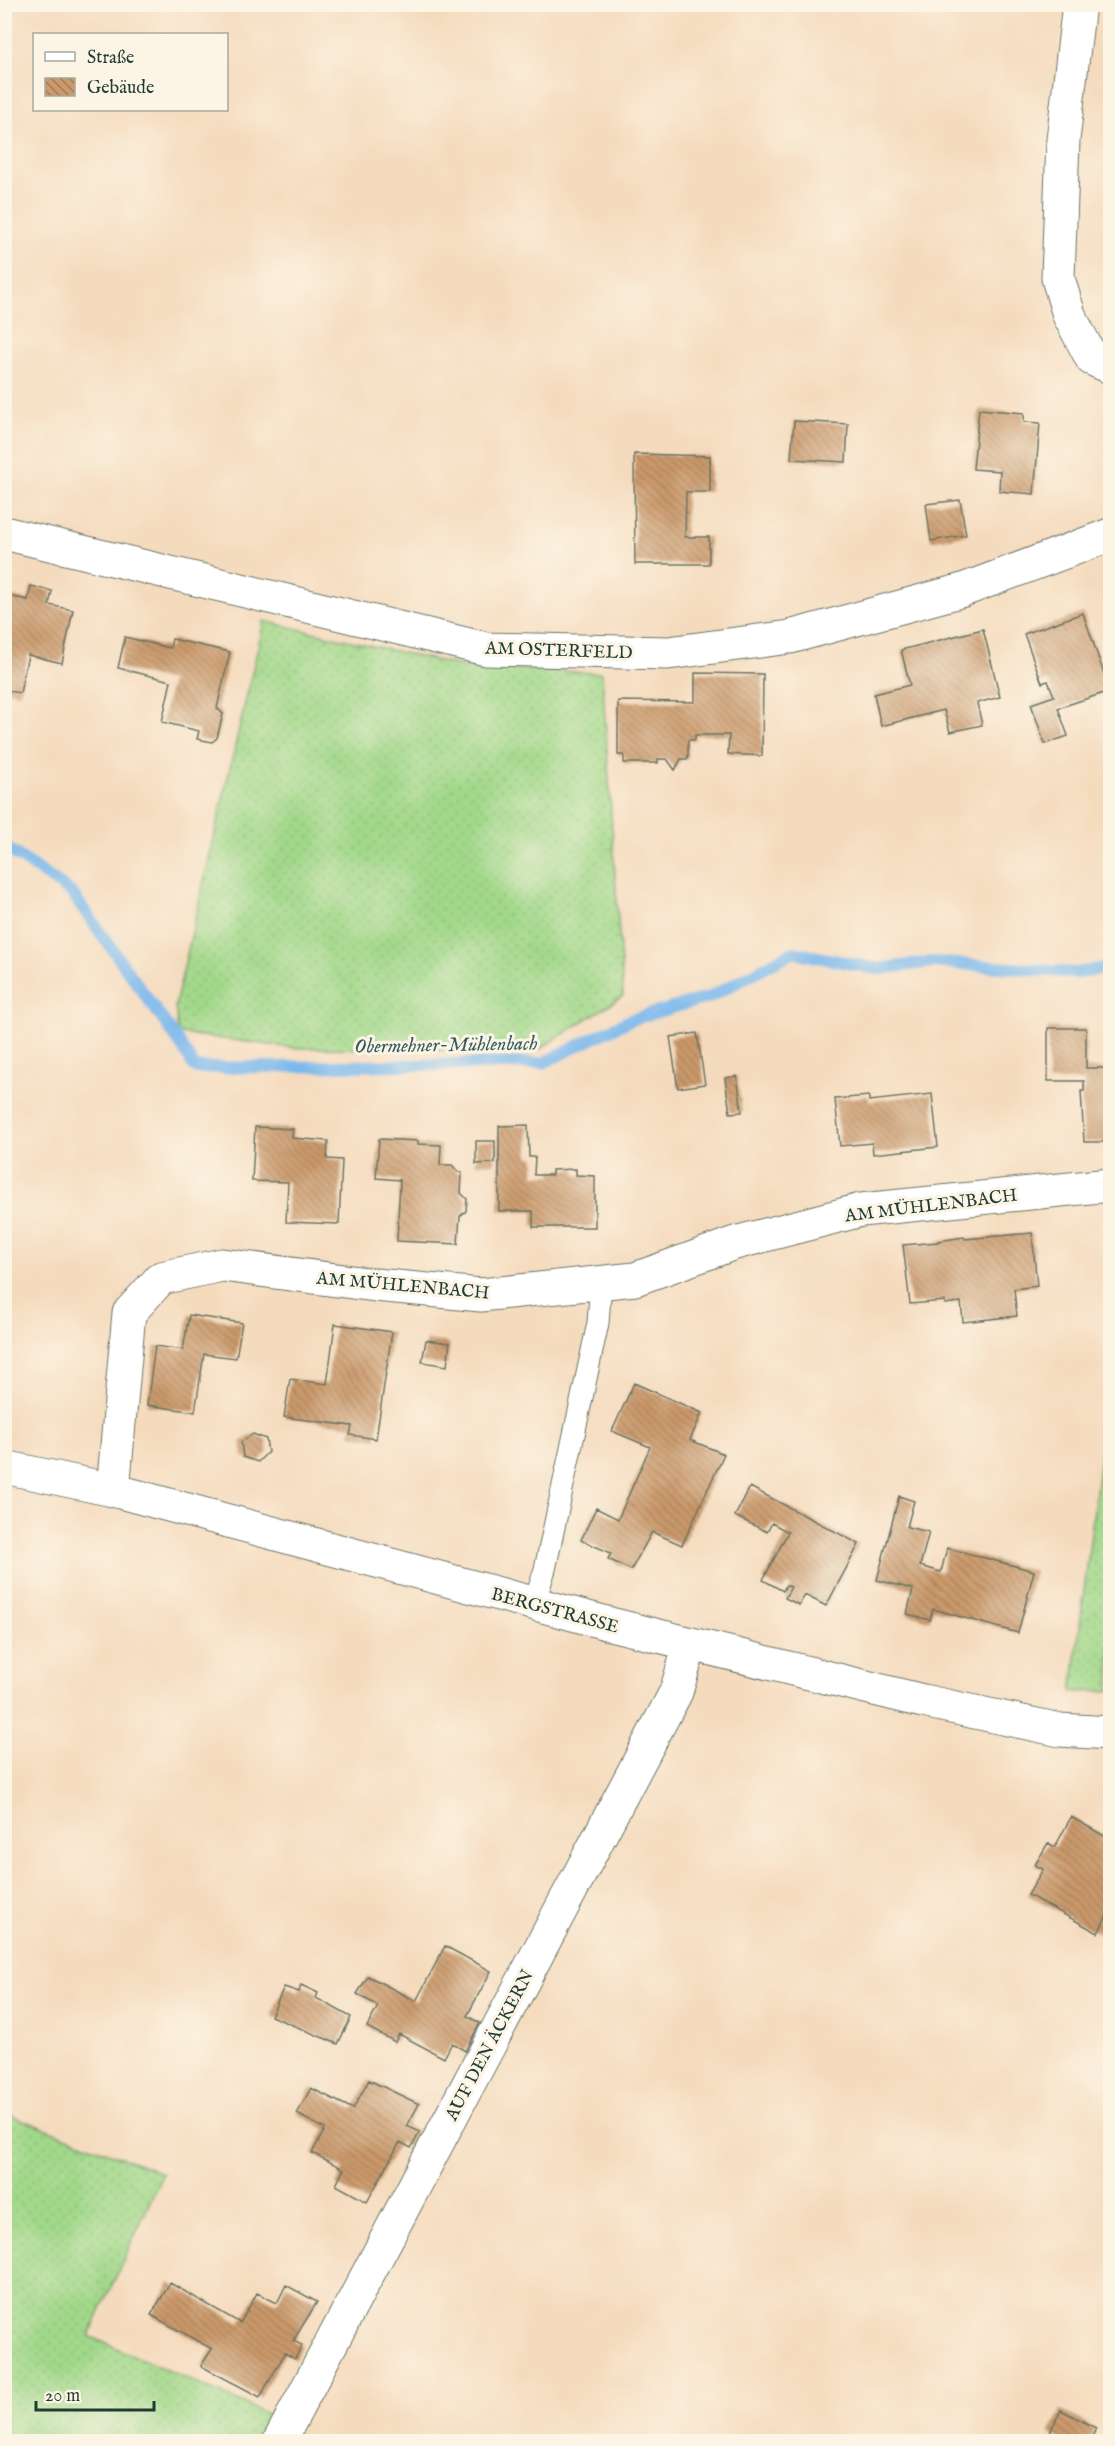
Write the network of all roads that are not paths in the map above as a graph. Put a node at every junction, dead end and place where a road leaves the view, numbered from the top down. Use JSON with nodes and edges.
{"nodes":[{"id":1,"x":1079,"y":4,"type":"edge"},
{"id":2,"x":1110,"y":367,"type":"edge"},
{"id":3,"x":4,"y":533,"type":"edge"},
{"id":4,"x":1110,"y":535,"type":"edge"},
{"id":5,"x":1110,"y":1185,"type":"edge"},
{"id":6,"x":601,"y":1282,"type":"junction"},
{"id":7,"x":4,"y":1467,"type":"edge"},
{"id":8,"x":113,"y":1490,"type":"junction"},
{"id":9,"x":534,"y":1604,"type":"junction"},
{"id":10,"x":690,"y":1645,"type":"junction"},
{"id":11,"x":1110,"y":1733,"type":"edge"},
{"id":12,"x":279,"y":2442,"type":"edge"}],
"edges":[{"from":1,"to":2,"type":"street"},
{"from":3,"to":4,"type":"street","name":"AM OSTERFELD"},
{"from":5,"to":6,"type":"street","name":"AM MÜHLENBACH"},
{"from":6,"to":8,"type":"street","name":"AM MÜHLENBACH"},
{"from":6,"to":9,"type":"lane"},
{"from":7,"to":8,"type":"street","name":"BERGSTRASSE"},
{"from":8,"to":9,"type":"street","name":"BERGSTRASSE"},
{"from":9,"to":10,"type":"street","name":"BERGSTRASSE"},
{"from":10,"to":11,"type":"street","name":"BERGSTRASSE"},
{"from":10,"to":12,"type":"street","name":"AUF DEN ÄCKERN"}]}
